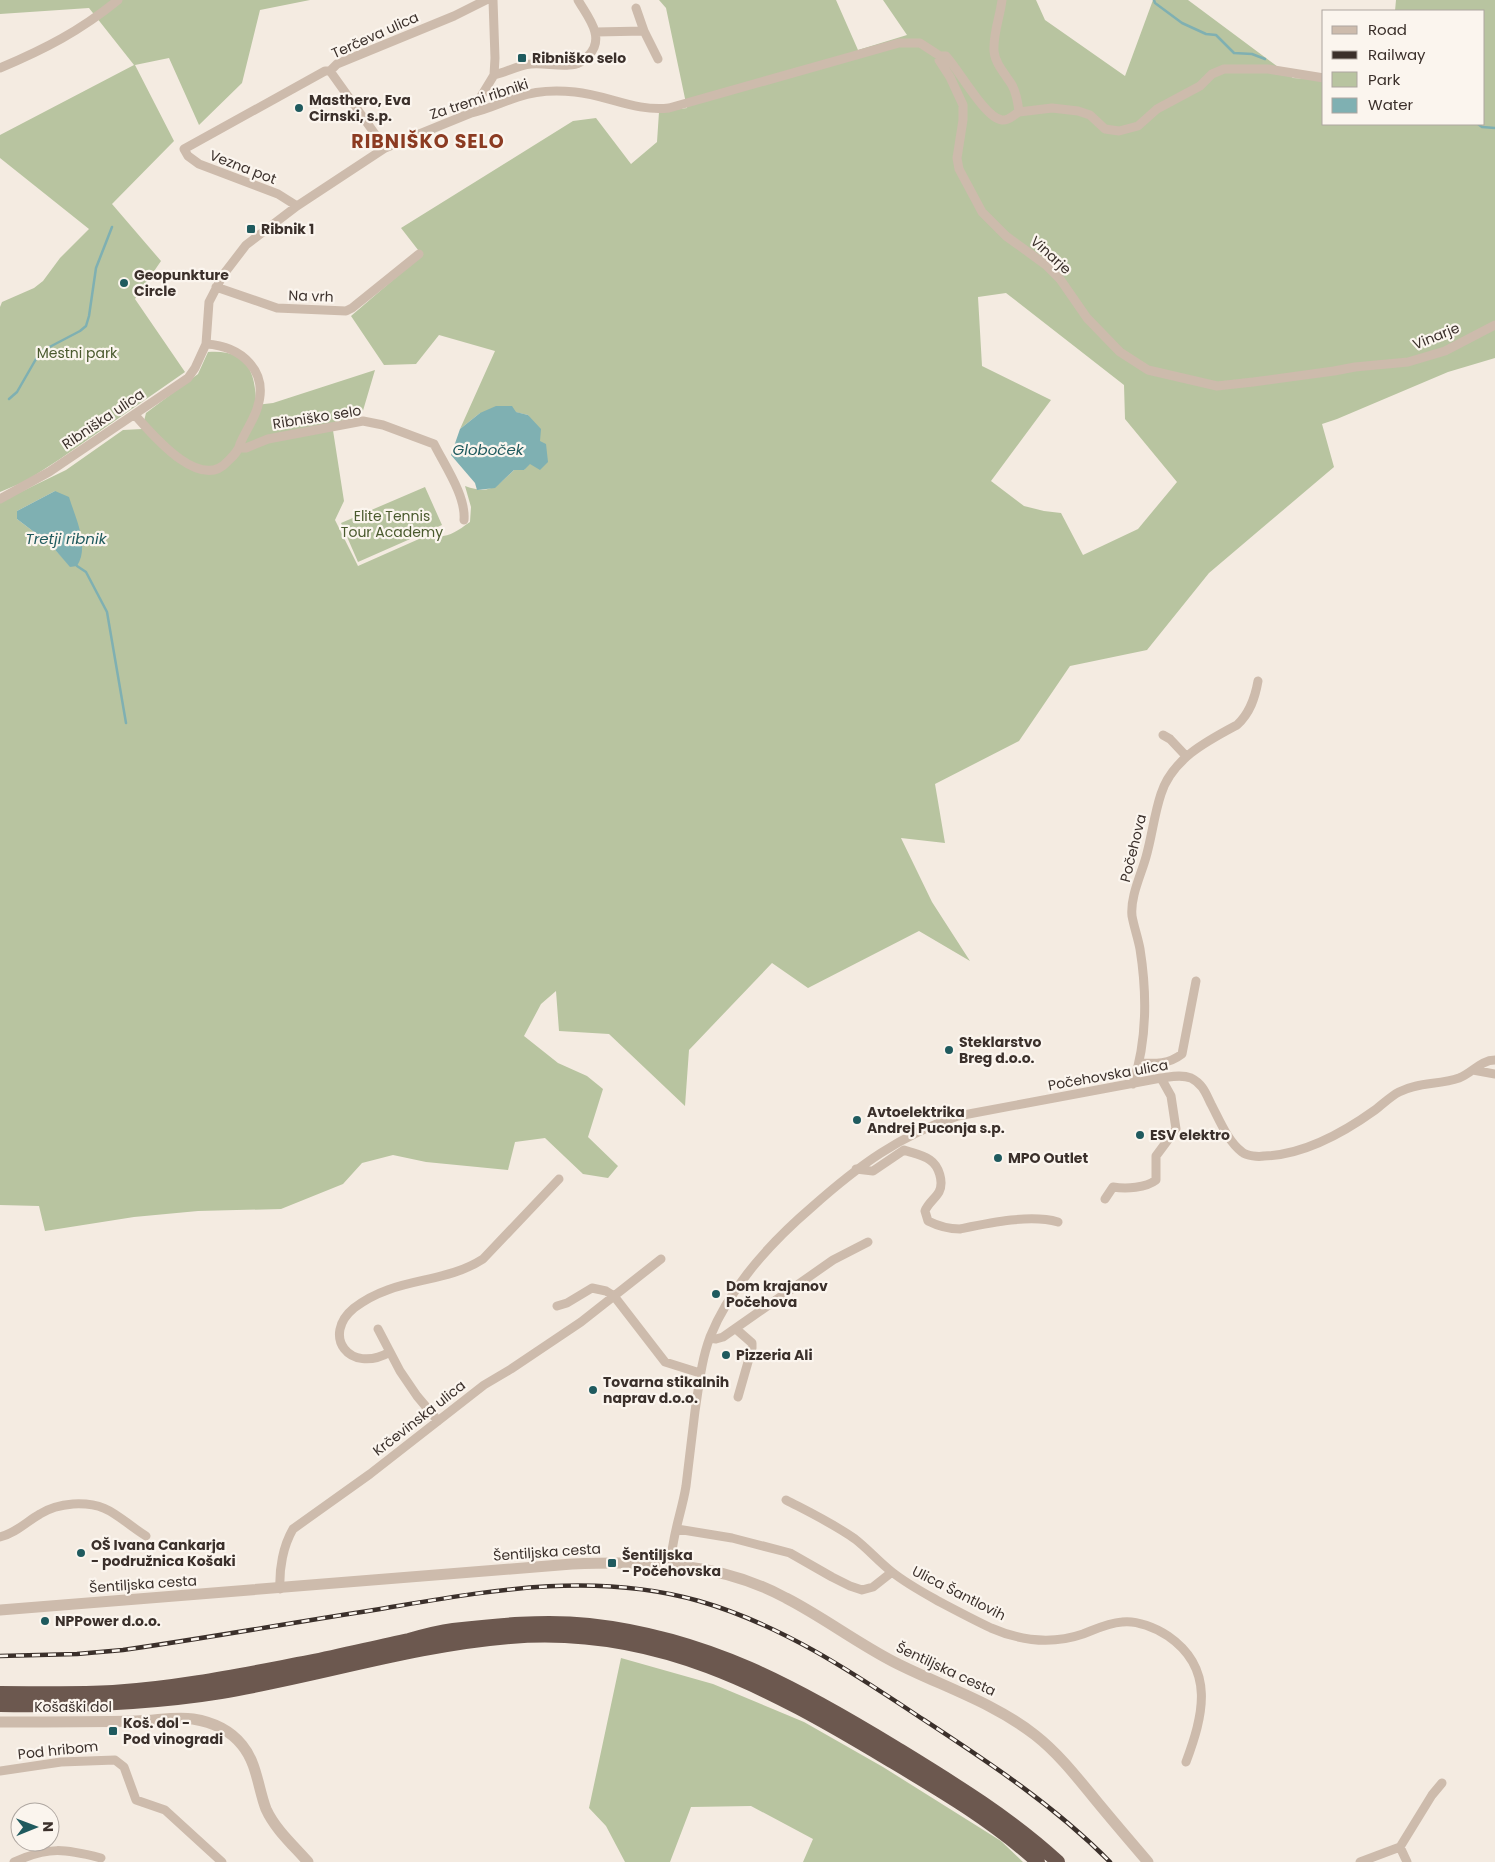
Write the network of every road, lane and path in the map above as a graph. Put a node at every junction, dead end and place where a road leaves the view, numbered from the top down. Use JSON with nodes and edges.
{"nodes":[{"id":1,"x":118,"y":0,"type":"edge"},
{"id":2,"x":486,"y":0,"type":"edge"},
{"id":3,"x":493,"y":0,"type":"edge"},
{"id":4,"x":578,"y":0,"type":"edge"},
{"id":5,"x":1002,"y":0,"type":"edge"},
{"id":6,"x":636,"y":8,"type":"dead end"},
{"id":7,"x":644,"y":31,"type":"junction"},
{"id":8,"x":596,"y":32,"type":"junction"},
{"id":9,"x":940,"y":56,"type":"junction"},
{"id":10,"x":658,"y":59,"type":"dead end"},
{"id":11,"x":0,"y":68,"type":"edge"},
{"id":12,"x":330,"y":71,"type":"junction"},
{"id":13,"x":494,"y":75,"type":"junction"},
{"id":14,"x":1322,"y":78,"type":"edge"},
{"id":15,"x":1018,"y":112,"type":"junction"},
{"id":16,"x":471,"y":113,"type":"junction"},
{"id":17,"x":385,"y":148,"type":"junction"},
{"id":18,"x":184,"y":149,"type":"joint"},
{"id":19,"x":296,"y":206,"type":"junction"},
{"id":20,"x":419,"y":254,"type":"dead end"},
{"id":21,"x":216,"y":287,"type":"junction"},
{"id":22,"x":1495,"y":325,"type":"edge"},
{"id":23,"x":206,"y":344,"type":"junction"},
{"id":24,"x":135,"y":415,"type":"junction"},
{"id":25,"x":240,"y":448,"type":"junction"},
{"id":26,"x":0,"y":499,"type":"edge"},
{"id":27,"x":464,"y":520,"type":"dead end"},
{"id":28,"x":1258,"y":682,"type":"dead end"},
{"id":29,"x":1163,"y":735,"type":"dead end"},
{"id":30,"x":1186,"y":756,"type":"junction"},
{"id":31,"x":1196,"y":981,"type":"dead end"},
{"id":32,"x":1495,"y":1060,"type":"edge"},
{"id":33,"x":1139,"y":1064,"type":"junction"},
{"id":34,"x":1473,"y":1070,"type":"junction"},
{"id":35,"x":1495,"y":1074,"type":"edge"},
{"id":36,"x":1160,"y":1078,"type":"junction"},
{"id":37,"x":1135,"y":1080,"type":"junction"},
{"id":38,"x":856,"y":1169,"type":"junction"},
{"id":39,"x":559,"y":1179,"type":"dead end"},
{"id":40,"x":1105,"y":1199,"type":"dead end"},
{"id":41,"x":1058,"y":1222,"type":"dead end"},
{"id":42,"x":868,"y":1242,"type":"dead end"},
{"id":43,"x":661,"y":1259,"type":"dead end"},
{"id":44,"x":614,"y":1296,"type":"junction"},
{"id":45,"x":557,"y":1306,"type":"dead end"},
{"id":46,"x":378,"y":1329,"type":"dead end"},
{"id":47,"x":736,"y":1329,"type":"junction"},
{"id":48,"x":710,"y":1338,"type":"junction"},
{"id":49,"x":390,"y":1352,"type":"junction"},
{"id":50,"x":700,"y":1373,"type":"junction"},
{"id":51,"x":738,"y":1396,"type":"dead end"},
{"id":52,"x":438,"y":1421,"type":"junction"},
{"id":53,"x":786,"y":1500,"type":"dead end"},
{"id":54,"x":677,"y":1529,"type":"junction"},
{"id":55,"x":0,"y":1536,"type":"edge"},
{"id":56,"x":146,"y":1536,"type":"dead end"},
{"id":57,"x":671,"y":1564,"type":"junction"},
{"id":58,"x":892,"y":1572,"type":"junction"},
{"id":59,"x":280,"y":1589,"type":"junction"},
{"id":60,"x":0,"y":1610,"type":"edge"},
{"id":61,"x":0,"y":1693,"type":"edge"},
{"id":62,"x":0,"y":1705,"type":"edge"},
{"id":63,"x":0,"y":1722,"type":"edge"},
{"id":64,"x":1186,"y":1762,"type":"dead end"},
{"id":65,"x":0,"y":1771,"type":"edge"},
{"id":66,"x":1442,"y":1783,"type":"dead end"},
{"id":67,"x":1400,"y":1847,"type":"junction"},
{"id":68,"x":101,"y":1858,"type":"dead end"},
{"id":69,"x":14,"y":1862,"type":"edge"},
{"id":70,"x":222,"y":1862,"type":"edge"},
{"id":71,"x":308,"y":1862,"type":"edge"},
{"id":72,"x":1038,"y":1862,"type":"edge"},
{"id":73,"x":1058,"y":1862,"type":"edge"},
{"id":74,"x":1148,"y":1862,"type":"edge"},
{"id":75,"x":1360,"y":1862,"type":"edge"},
{"id":76,"x":1407,"y":1862,"type":"edge"}],
"edges":[{"from":1,"to":11,"type":"street"},
{"from":2,"to":12,"type":"street","name":"Terčeva ulica"},
{"from":3,"to":13,"type":"street"},
{"from":4,"to":8,"type":"street"},
{"from":5,"to":15,"type":"street"},
{"from":6,"to":7,"type":"street"},
{"from":7,"to":8,"type":"street"},
{"from":7,"to":10,"type":"street"},
{"from":8,"to":13,"type":"street"},
{"from":9,"to":15,"type":"street"},
{"from":9,"to":16,"type":"street","name":"Za tremi ribniki"},
{"from":9,"to":22,"type":"street","name":"Vinarje"},
{"from":12,"to":17,"type":"street","name":"Terčeva ulica"},
{"from":12,"to":18,"type":"street","name":"Terčeva ulica"},
{"from":13,"to":16,"type":"street"},
{"from":14,"to":15,"type":"street"},
{"from":16,"to":17,"type":"street","name":"Za tremi ribniki"},
{"from":17,"to":19,"type":"street","name":"Za tremi ribniki"},
{"from":18,"to":19,"type":"street","name":"Vezna pot"},
{"from":19,"to":21,"type":"street","name":"Za tremi ribniki"},
{"from":20,"to":21,"type":"street","name":"Na vrh"},
{"from":21,"to":23,"type":"street","name":"Za tremi ribniki"},
{"from":23,"to":24,"type":"street","name":"Ribniška ulica"},
{"from":23,"to":25,"type":"street"},
{"from":24,"to":25,"type":"street"},
{"from":24,"to":26,"type":"street","name":"Ribniška ulica"},
{"from":25,"to":27,"type":"street","name":"Ribniško selo"},
{"from":28,"to":30,"type":"street","name":"Počehova"},
{"from":29,"to":30,"type":"street"},
{"from":30,"to":33,"type":"street","name":"Počehova"},
{"from":31,"to":33,"type":"street"},
{"from":32,"to":34,"type":"street","name":"Počehovska ulica"},
{"from":33,"to":37,"type":"street","name":"Počehova"},
{"from":34,"to":35,"type":"street"},
{"from":34,"to":36,"type":"street","name":"Počehovska ulica"},
{"from":36,"to":37,"type":"street","name":"Počehovska ulica"},
{"from":36,"to":40,"type":"street"},
{"from":37,"to":38,"type":"street","name":"Počehovska ulica"},
{"from":38,"to":41,"type":"street"},
{"from":38,"to":48,"type":"street","name":"Počehovska ulica"},
{"from":39,"to":49,"type":"street"},
{"from":42,"to":47,"type":"street"},
{"from":43,"to":44,"type":"street","name":"Krčevinska ulica"},
{"from":44,"to":45,"type":"street"},
{"from":44,"to":50,"type":"street"},
{"from":44,"to":52,"type":"street","name":"Krčevinska ulica"},
{"from":46,"to":49,"type":"street"},
{"from":47,"to":48,"type":"street"},
{"from":47,"to":51,"type":"street"},
{"from":48,"to":50,"type":"street","name":"Počehovska ulica"},
{"from":49,"to":52,"type":"street"},
{"from":50,"to":54,"type":"street","name":"Počehovska ulica"},
{"from":52,"to":59,"type":"street","name":"Krčevinska ulica"},
{"from":53,"to":58,"type":"street","name":"Ulica Šantlovih"},
{"from":54,"to":57,"type":"street","name":"Počehovska ulica"},
{"from":54,"to":58,"type":"street"},
{"from":55,"to":56,"type":"street"},
{"from":57,"to":59,"type":"street","name":"Šentiljska cesta"},
{"from":57,"to":74,"type":"street","name":"Šentiljska cesta"},
{"from":58,"to":64,"type":"street","name":"Ulica Šantlovih"},
{"from":59,"to":60,"type":"street","name":"Šentiljska cesta"},
{"from":61,"to":73,"type":"highway"},
{"from":62,"to":72,"type":"highway"},
{"from":63,"to":71,"type":"street","name":"Košaški dol"},
{"from":65,"to":70,"type":"street","name":"Pod hribom"},
{"from":66,"to":67,"type":"street"},
{"from":67,"to":75,"type":"street"},
{"from":67,"to":76,"type":"street"},
{"from":68,"to":69,"type":"street"}]}
